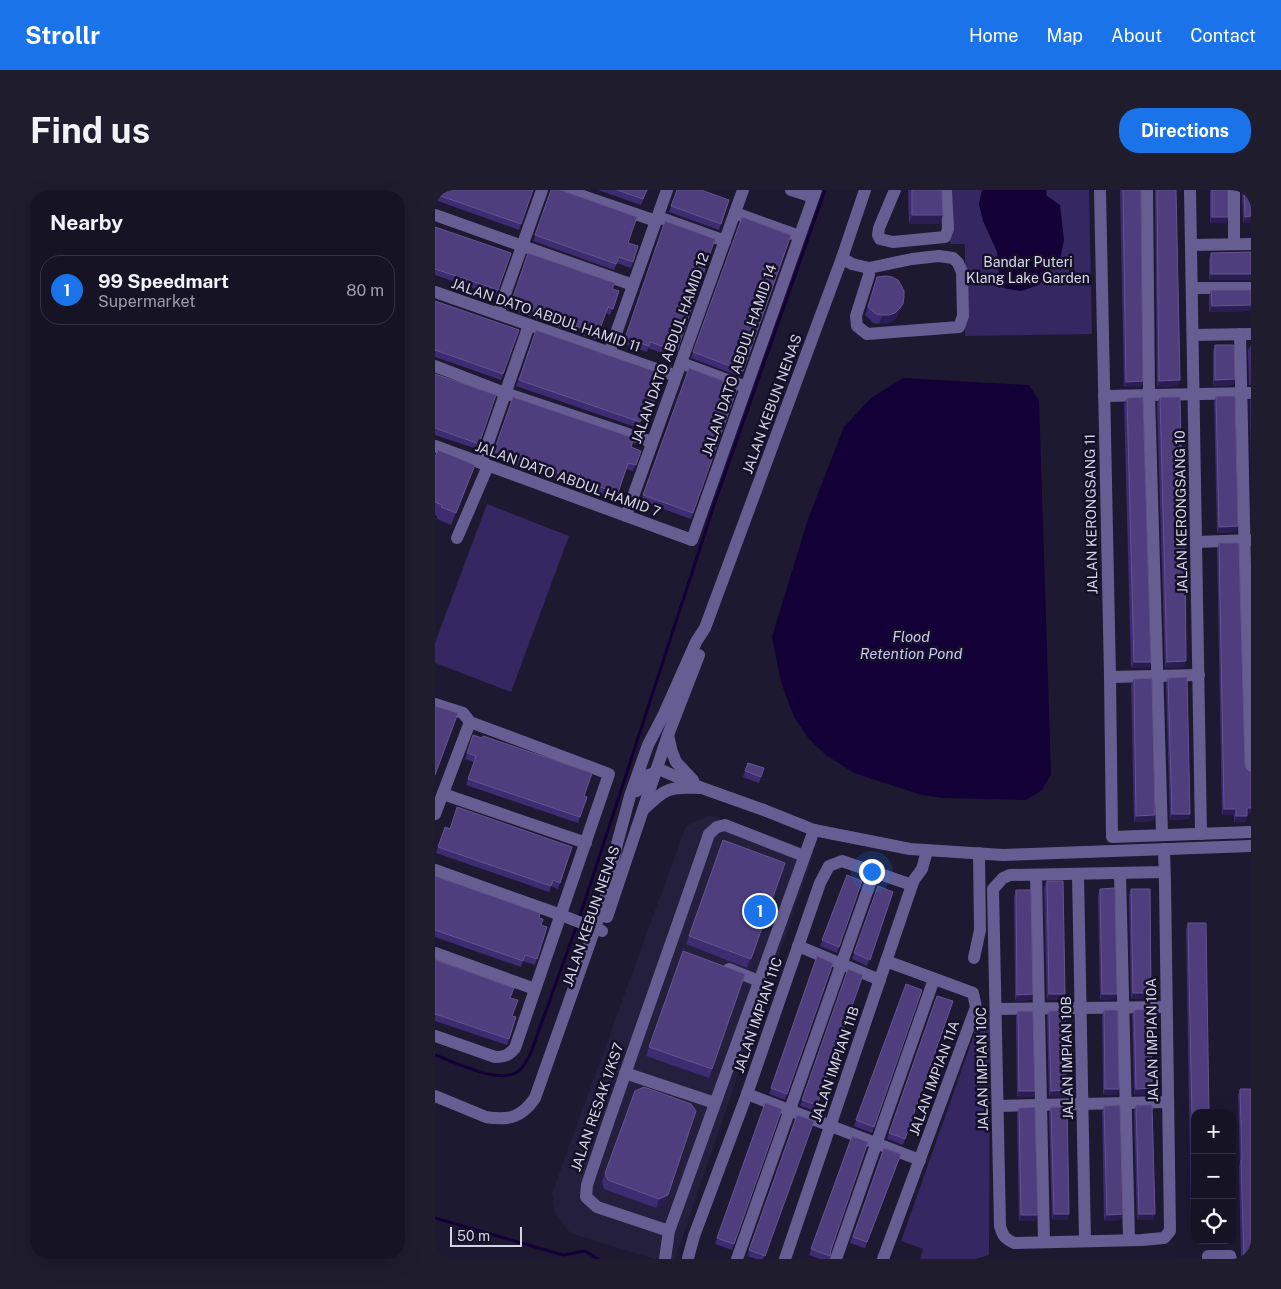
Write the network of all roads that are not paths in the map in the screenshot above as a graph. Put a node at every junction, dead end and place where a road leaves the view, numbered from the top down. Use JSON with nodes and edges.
{"nodes":[{"id":1,"x":542,"y":190,"type":"edge"},
{"id":2,"x":565,"y":190,"type":"edge"},
{"id":3,"x":667,"y":190,"type":"edge"},
{"id":4,"x":743,"y":190,"type":"edge"},
{"id":5,"x":791,"y":190,"type":"edge"},
{"id":6,"x":865,"y":190,"type":"edge"},
{"id":7,"x":895,"y":190,"type":"edge"},
{"id":8,"x":946,"y":190,"type":"edge"},
{"id":9,"x":1099,"y":190,"type":"edge"},
{"id":10,"x":1147,"y":190,"type":"edge"},
{"id":11,"x":1190,"y":190,"type":"edge"},
{"id":12,"x":1234,"y":190,"type":"edge"},
{"id":13,"x":814,"y":194,"type":"edge"},
{"id":14,"x":735,"y":213,"type":"junction"},
{"id":15,"x":435,"y":215,"type":"edge"},
{"id":16,"x":657,"y":219,"type":"junction"},
{"id":17,"x":799,"y":236,"type":"junction"},
{"id":18,"x":725,"y":240,"type":"junction"},
{"id":19,"x":1234,"y":244,"type":"junction"},
{"id":20,"x":1251,"y":244,"type":"edge"},
{"id":21,"x":1191,"y":245,"type":"junction"},
{"id":22,"x":523,"y":246,"type":"junction"},
{"id":23,"x":856,"y":264,"type":"junction"},
{"id":24,"x":633,"y":285,"type":"junction"},
{"id":25,"x":1192,"y":288,"type":"junction"},
{"id":26,"x":1251,"y":288,"type":"edge"},
{"id":27,"x":435,"y":292,"type":"edge"},
{"id":28,"x":498,"y":314,"type":"junction"},
{"id":29,"x":529,"y":325,"type":"junction"},
{"id":30,"x":1245,"y":334,"type":"edge"},
{"id":31,"x":1193,"y":335,"type":"junction"},
{"id":32,"x":609,"y":353,"type":"junction"},
{"id":33,"x":681,"y":363,"type":"junction"},
{"id":34,"x":435,"y":366,"type":"edge"},
{"id":35,"x":676,"y":376,"type":"junction"},
{"id":36,"x":746,"y":387,"type":"junction"},
{"id":37,"x":1246,"y":392,"type":"edge"},
{"id":38,"x":505,"y":393,"type":"junction"},
{"id":39,"x":1194,"y":394,"type":"junction"},
{"id":40,"x":1149,"y":395,"type":"junction"},
{"id":41,"x":1104,"y":396,"type":"junction"},
{"id":42,"x":652,"y":442,"type":"junction"},
{"id":43,"x":435,"y":446,"type":"edge"},
{"id":44,"x":485,"y":464,"type":"junction"},
{"id":45,"x":626,"y":516,"type":"junction"},
{"id":46,"x":457,"y":538,"type":"dead end"},
{"id":47,"x":692,"y":540,"type":"joint"},
{"id":48,"x":1248,"y":540,"type":"edge"},
{"id":49,"x":1196,"y":542,"type":"junction"},
{"id":50,"x":705,"y":628,"type":"junction"},
{"id":51,"x":1199,"y":675,"type":"junction"},
{"id":52,"x":1157,"y":676,"type":"junction"},
{"id":53,"x":1110,"y":677,"type":"junction"},
{"id":54,"x":435,"y":704,"type":"edge"},
{"id":55,"x":664,"y":714,"type":"junction"},
{"id":56,"x":469,"y":722,"type":"junction"},
{"id":57,"x":668,"y":734,"type":"junction"},
{"id":58,"x":1251,"y":770,"type":"edge"},
{"id":59,"x":656,"y":772,"type":"junction"},
{"id":60,"x":702,"y":788,"type":"junction"},
{"id":61,"x":443,"y":794,"type":"junction"},
{"id":62,"x":644,"y":809,"type":"junction"},
{"id":63,"x":626,"y":811,"type":"junction"},
{"id":64,"x":435,"y":814,"type":"edge"},
{"id":65,"x":814,"y":830,"type":"junction"},
{"id":66,"x":1251,"y":832,"type":"edge"},
{"id":67,"x":1201,"y":834,"type":"junction"},
{"id":68,"x":1162,"y":835,"type":"junction"},
{"id":69,"x":586,"y":843,"type":"junction"},
{"id":70,"x":1251,"y":846,"type":"edge"},
{"id":71,"x":1164,"y":849,"type":"junction"},
{"id":72,"x":923,"y":851,"type":"junction"},
{"id":73,"x":979,"y":853,"type":"junction"},
{"id":74,"x":804,"y":856,"type":"junction"},
{"id":75,"x":435,"y":870,"type":"edge"},
{"id":76,"x":874,"y":872,"type":"junction"},
{"id":77,"x":1164,"y":872,"type":"junction"},
{"id":78,"x":1120,"y":873,"type":"junction"},
{"id":79,"x":1078,"y":874,"type":"junction"},
{"id":80,"x":1036,"y":875,"type":"junction"},
{"id":81,"x":913,"y":882,"type":"junction"},
{"id":82,"x":600,"y":914,"type":"junction"},
{"id":83,"x":561,"y":915,"type":"junction"},
{"id":84,"x":577,"y":921,"type":"junction"},
{"id":85,"x":598,"y":930,"type":"junction"},
{"id":86,"x":589,"y":944,"type":"junction"},
{"id":87,"x":798,"y":946,"type":"junction"},
{"id":88,"x":435,"y":953,"type":"edge"},
{"id":89,"x":974,"y":958,"type":"dead end"},
{"id":90,"x":886,"y":961,"type":"junction"},
{"id":91,"x":715,"y":964,"type":"edge"},
{"id":92,"x":841,"y":964,"type":"junction"},
{"id":93,"x":935,"y":979,"type":"junction"},
{"id":94,"x":880,"y":980,"type":"junction"},
{"id":95,"x":759,"y":981,"type":"junction"},
{"id":96,"x":535,"y":989,"type":"junction"},
{"id":97,"x":1166,"y":1007,"type":"junction"},
{"id":98,"x":1081,"y":1008,"type":"junction"},
{"id":99,"x":1123,"y":1008,"type":"junction"},
{"id":100,"x":1039,"y":1009,"type":"junction"},
{"id":101,"x":996,"y":1010,"type":"junction"},
{"id":102,"x":435,"y":1036,"type":"edge"},
{"id":103,"x":625,"y":1073,"type":"junction"},
{"id":104,"x":747,"y":1094,"type":"junction"},
{"id":105,"x":435,"y":1096,"type":"edge"},
{"id":106,"x":1168,"y":1102,"type":"junction"},
{"id":107,"x":715,"y":1103,"type":"junction"},
{"id":108,"x":1126,"y":1103,"type":"junction"},
{"id":109,"x":1083,"y":1104,"type":"junction"},
{"id":110,"x":1041,"y":1105,"type":"junction"},
{"id":111,"x":435,"y":1106,"type":"edge"},
{"id":112,"x":998,"y":1106,"type":"junction"},
{"id":113,"x":790,"y":1110,"type":"junction"},
{"id":114,"x":830,"y":1126,"type":"junction"},
{"id":115,"x":876,"y":1144,"type":"junction"},
{"id":116,"x":919,"y":1160,"type":"junction"},
{"id":117,"x":669,"y":1231,"type":"junction"},
{"id":118,"x":1129,"y":1240,"type":"junction"},
{"id":119,"x":1085,"y":1241,"type":"junction"},
{"id":120,"x":1044,"y":1242,"type":"junction"},
{"id":121,"x":666,"y":1254,"type":"edge"},
{"id":122,"x":690,"y":1258,"type":"edge"},
{"id":123,"x":737,"y":1259,"type":"edge"},
{"id":124,"x":785,"y":1259,"type":"edge"},
{"id":125,"x":836,"y":1259,"type":"edge"},
{"id":126,"x":883,"y":1259,"type":"edge"},
{"id":127,"x":1208,"y":1259,"type":"edge"},
{"id":128,"x":1231,"y":1259,"type":"edge"}],
"edges":[{"from":1,"to":22,"type":"street"},
{"from":2,"to":16,"type":"street"},
{"from":3,"to":16,"type":"street"},
{"from":4,"to":14,"type":"street","name":"JALAN DATO ABDUL HAMID 12"},
{"from":5,"to":13,"type":"street"},
{"from":6,"to":23,"type":"street","name":"JALAN KEBUN NENAS"},
{"from":7,"to":8,"type":"street"},
{"from":9,"to":41,"type":"street","name":"JALAN KERONGSANG 11"},
{"from":10,"to":40,"type":"street"},
{"from":11,"to":21,"type":"street","name":"JALAN KERONGSANG 10"},
{"from":12,"to":19,"type":"street"},
{"from":13,"to":17,"type":"street","name":"JALAN DATO ABDUL HAMID 14"},
{"from":14,"to":17,"type":"street"},
{"from":14,"to":18,"type":"street","name":"JALAN DATO ABDUL HAMID 12"},
{"from":15,"to":22,"type":"street"},
{"from":16,"to":18,"type":"street"},
{"from":16,"to":24,"type":"street"},
{"from":17,"to":36,"type":"street","name":"JALAN DATO ABDUL HAMID 14"},
{"from":18,"to":33,"type":"street","name":"JALAN DATO ABDUL HAMID 12"},
{"from":19,"to":20,"type":"street"},
{"from":19,"to":21,"type":"street"},
{"from":21,"to":25,"type":"street","name":"JALAN KERONGSANG 10"},
{"from":22,"to":24,"type":"street"},
{"from":22,"to":28,"type":"street"},
{"from":23,"to":23,"type":"street"},
{"from":23,"to":50,"type":"street","name":"JALAN KEBUN NENAS"},
{"from":24,"to":32,"type":"street"},
{"from":25,"to":26,"type":"street"},
{"from":25,"to":31,"type":"street","name":"JALAN KERONGSANG 10"},
{"from":27,"to":28,"type":"street","name":"JALAN DATO ABDUL HAMID 11"},
{"from":28,"to":29,"type":"street","name":"JALAN DATO ABDUL HAMID 11"},
{"from":29,"to":32,"type":"street","name":"JALAN DATO ABDUL HAMID 11"},
{"from":29,"to":38,"type":"street"},
{"from":30,"to":31,"type":"street"},
{"from":30,"to":37,"type":"street"},
{"from":31,"to":39,"type":"street","name":"JALAN KERONGSANG 10"},
{"from":32,"to":35,"type":"street","name":"JALAN DATO ABDUL HAMID 11"},
{"from":33,"to":35,"type":"street","name":"JALAN DATO ABDUL HAMID 12"},
{"from":33,"to":36,"type":"street"},
{"from":34,"to":38,"type":"street"},
{"from":35,"to":42,"type":"street","name":"JALAN DATO ABDUL HAMID 12"},
{"from":36,"to":47,"type":"street","name":"JALAN DATO ABDUL HAMID 14"},
{"from":37,"to":39,"type":"street"},
{"from":37,"to":48,"type":"street"},
{"from":38,"to":42,"type":"street"},
{"from":38,"to":44,"type":"street"},
{"from":39,"to":40,"type":"street"},
{"from":39,"to":49,"type":"street","name":"JALAN KERONGSANG 10"},
{"from":40,"to":41,"type":"street"},
{"from":40,"to":52,"type":"street"},
{"from":41,"to":53,"type":"street","name":"JALAN KERONGSANG 11"},
{"from":42,"to":45,"type":"street","name":"JALAN DATO ABDUL HAMID 12"},
{"from":43,"to":44,"type":"street","name":"JALAN DATO ABDUL HAMID 7"},
{"from":44,"to":45,"type":"street","name":"JALAN DATO ABDUL HAMID 7"},
{"from":44,"to":46,"type":"street"},
{"from":45,"to":47,"type":"street","name":"JALAN DATO ABDUL HAMID 7"},
{"from":48,"to":49,"type":"street"},
{"from":48,"to":58,"type":"street"},
{"from":49,"to":51,"type":"street","name":"JALAN KERONGSANG 10"},
{"from":50,"to":55,"type":"street","name":"JALAN KEBUN NENAS"},
{"from":50,"to":57,"type":"street","name":"JALAN KEBUN NENAS"},
{"from":51,"to":52,"type":"street"},
{"from":51,"to":67,"type":"street","name":"JALAN KERONGSANG 10"},
{"from":52,"to":53,"type":"street"},
{"from":52,"to":68,"type":"street"},
{"from":53,"to":68,"type":"street","name":"JALAN KERONGSANG 11"},
{"from":54,"to":56,"type":"street"},
{"from":55,"to":59,"type":"street"},
{"from":55,"to":63,"type":"street","name":"JALAN KEBUN NENAS"},
{"from":56,"to":61,"type":"street"},
{"from":56,"to":69,"type":"street"},
{"from":57,"to":59,"type":"street","name":"JALAN KEBUN NENAS"},
{"from":57,"to":60,"type":"street"},
{"from":59,"to":60,"type":"street"},
{"from":59,"to":62,"type":"street","name":"JALAN KEBUN NENAS"},
{"from":59,"to":63,"type":"street"},
{"from":60,"to":62,"type":"street"},
{"from":60,"to":65,"type":"street"},
{"from":61,"to":64,"type":"street"},
{"from":61,"to":69,"type":"street"},
{"from":62,"to":85,"type":"street","name":"JALAN KEBUN NENAS"},
{"from":63,"to":82,"type":"street","name":"JALAN KEBUN NENAS"},
{"from":65,"to":72,"type":"street"},
{"from":65,"to":74,"type":"street"},
{"from":66,"to":67,"type":"street"},
{"from":67,"to":68,"type":"street"},
{"from":69,"to":83,"type":"street"},
{"from":70,"to":71,"type":"street"},
{"from":71,"to":73,"type":"street"},
{"from":71,"to":77,"type":"street","name":"JALAN IMPIAN 10A"},
{"from":72,"to":73,"type":"street"},
{"from":72,"to":81,"type":"street","name":"JALAN IMPIAN 11B"},
{"from":73,"to":89,"type":"street"},
{"from":74,"to":95,"type":"street"},
{"from":74,"to":103,"type":"street","name":"JALAN RESAK 1/KS7"},
{"from":75,"to":83,"type":"street"},
{"from":76,"to":81,"type":"street","name":"JALAN IMPIAN 11C"},
{"from":76,"to":87,"type":"street","name":"JALAN IMPIAN 11C"},
{"from":76,"to":92,"type":"street"},
{"from":77,"to":78,"type":"street"},
{"from":77,"to":97,"type":"street","name":"JALAN IMPIAN 10A"},
{"from":78,"to":79,"type":"street"},
{"from":78,"to":99,"type":"street"},
{"from":79,"to":80,"type":"street"},
{"from":79,"to":98,"type":"street","name":"JALAN IMPIAN 10B"},
{"from":80,"to":100,"type":"street"},
{"from":80,"to":101,"type":"street","name":"JALAN IMPIAN 10C"},
{"from":81,"to":90,"type":"street","name":"JALAN IMPIAN 11B"},
{"from":82,"to":84,"type":"street"},
{"from":82,"to":85,"type":"street","name":"JALAN KEBUN NENAS"},
{"from":83,"to":84,"type":"street"},
{"from":83,"to":96,"type":"street"},
{"from":84,"to":85,"type":"street"},
{"from":84,"to":86,"type":"street"},
{"from":85,"to":86,"type":"street","name":"JALAN KEBUN NENAS"},
{"from":85,"to":111,"type":"street","name":"JALAN KEBUN NENAS"},
{"from":86,"to":105,"type":"street","name":"JALAN KEBUN NENAS"},
{"from":87,"to":92,"type":"street"},
{"from":87,"to":104,"type":"street","name":"JALAN IMPIAN 11C"},
{"from":88,"to":96,"type":"street"},
{"from":90,"to":93,"type":"street","name":"JALAN IMPIAN 11A"},
{"from":90,"to":94,"type":"street","name":"JALAN IMPIAN 11B"},
{"from":91,"to":95,"type":"street"},
{"from":92,"to":94,"type":"street"},
{"from":92,"to":113,"type":"street"},
{"from":93,"to":115,"type":"street"},
{"from":93,"to":116,"type":"street","name":"JALAN IMPIAN 11A"},
{"from":94,"to":114,"type":"street","name":"JALAN IMPIAN 11B"},
{"from":95,"to":107,"type":"street"},
{"from":96,"to":102,"type":"street"},
{"from":97,"to":99,"type":"street"},
{"from":97,"to":106,"type":"street","name":"JALAN IMPIAN 10A"},
{"from":98,"to":99,"type":"street"},
{"from":98,"to":100,"type":"street"},
{"from":98,"to":109,"type":"street","name":"JALAN IMPIAN 10B"},
{"from":99,"to":108,"type":"street"},
{"from":100,"to":101,"type":"street"},
{"from":100,"to":110,"type":"street"},
{"from":101,"to":112,"type":"street","name":"JALAN IMPIAN 10C"},
{"from":103,"to":107,"type":"street"},
{"from":103,"to":117,"type":"street","name":"JALAN RESAK 1/KS7"},
{"from":104,"to":113,"type":"street"},
{"from":104,"to":122,"type":"street","name":"JALAN IMPIAN 11C"},
{"from":106,"to":108,"type":"street"},
{"from":106,"to":118,"type":"street","name":"JALAN IMPIAN 10A"},
{"from":107,"to":117,"type":"street"},
{"from":108,"to":109,"type":"street"},
{"from":108,"to":118,"type":"street"},
{"from":109,"to":110,"type":"street"},
{"from":109,"to":119,"type":"street","name":"JALAN IMPIAN 10B"},
{"from":110,"to":112,"type":"street"},
{"from":110,"to":120,"type":"street"},
{"from":112,"to":120,"type":"street","name":"JALAN IMPIAN 10C"},
{"from":113,"to":114,"type":"street"},
{"from":113,"to":123,"type":"street"},
{"from":114,"to":115,"type":"street"},
{"from":114,"to":124,"type":"street","name":"JALAN IMPIAN 11B"},
{"from":115,"to":116,"type":"street"},
{"from":115,"to":125,"type":"street"},
{"from":116,"to":126,"type":"street","name":"JALAN IMPIAN 11A"},
{"from":117,"to":121,"type":"street"},
{"from":118,"to":119,"type":"street"},
{"from":119,"to":120,"type":"street"},
{"from":121,"to":122,"type":"street"},
{"from":127,"to":128,"type":"street"}]}
